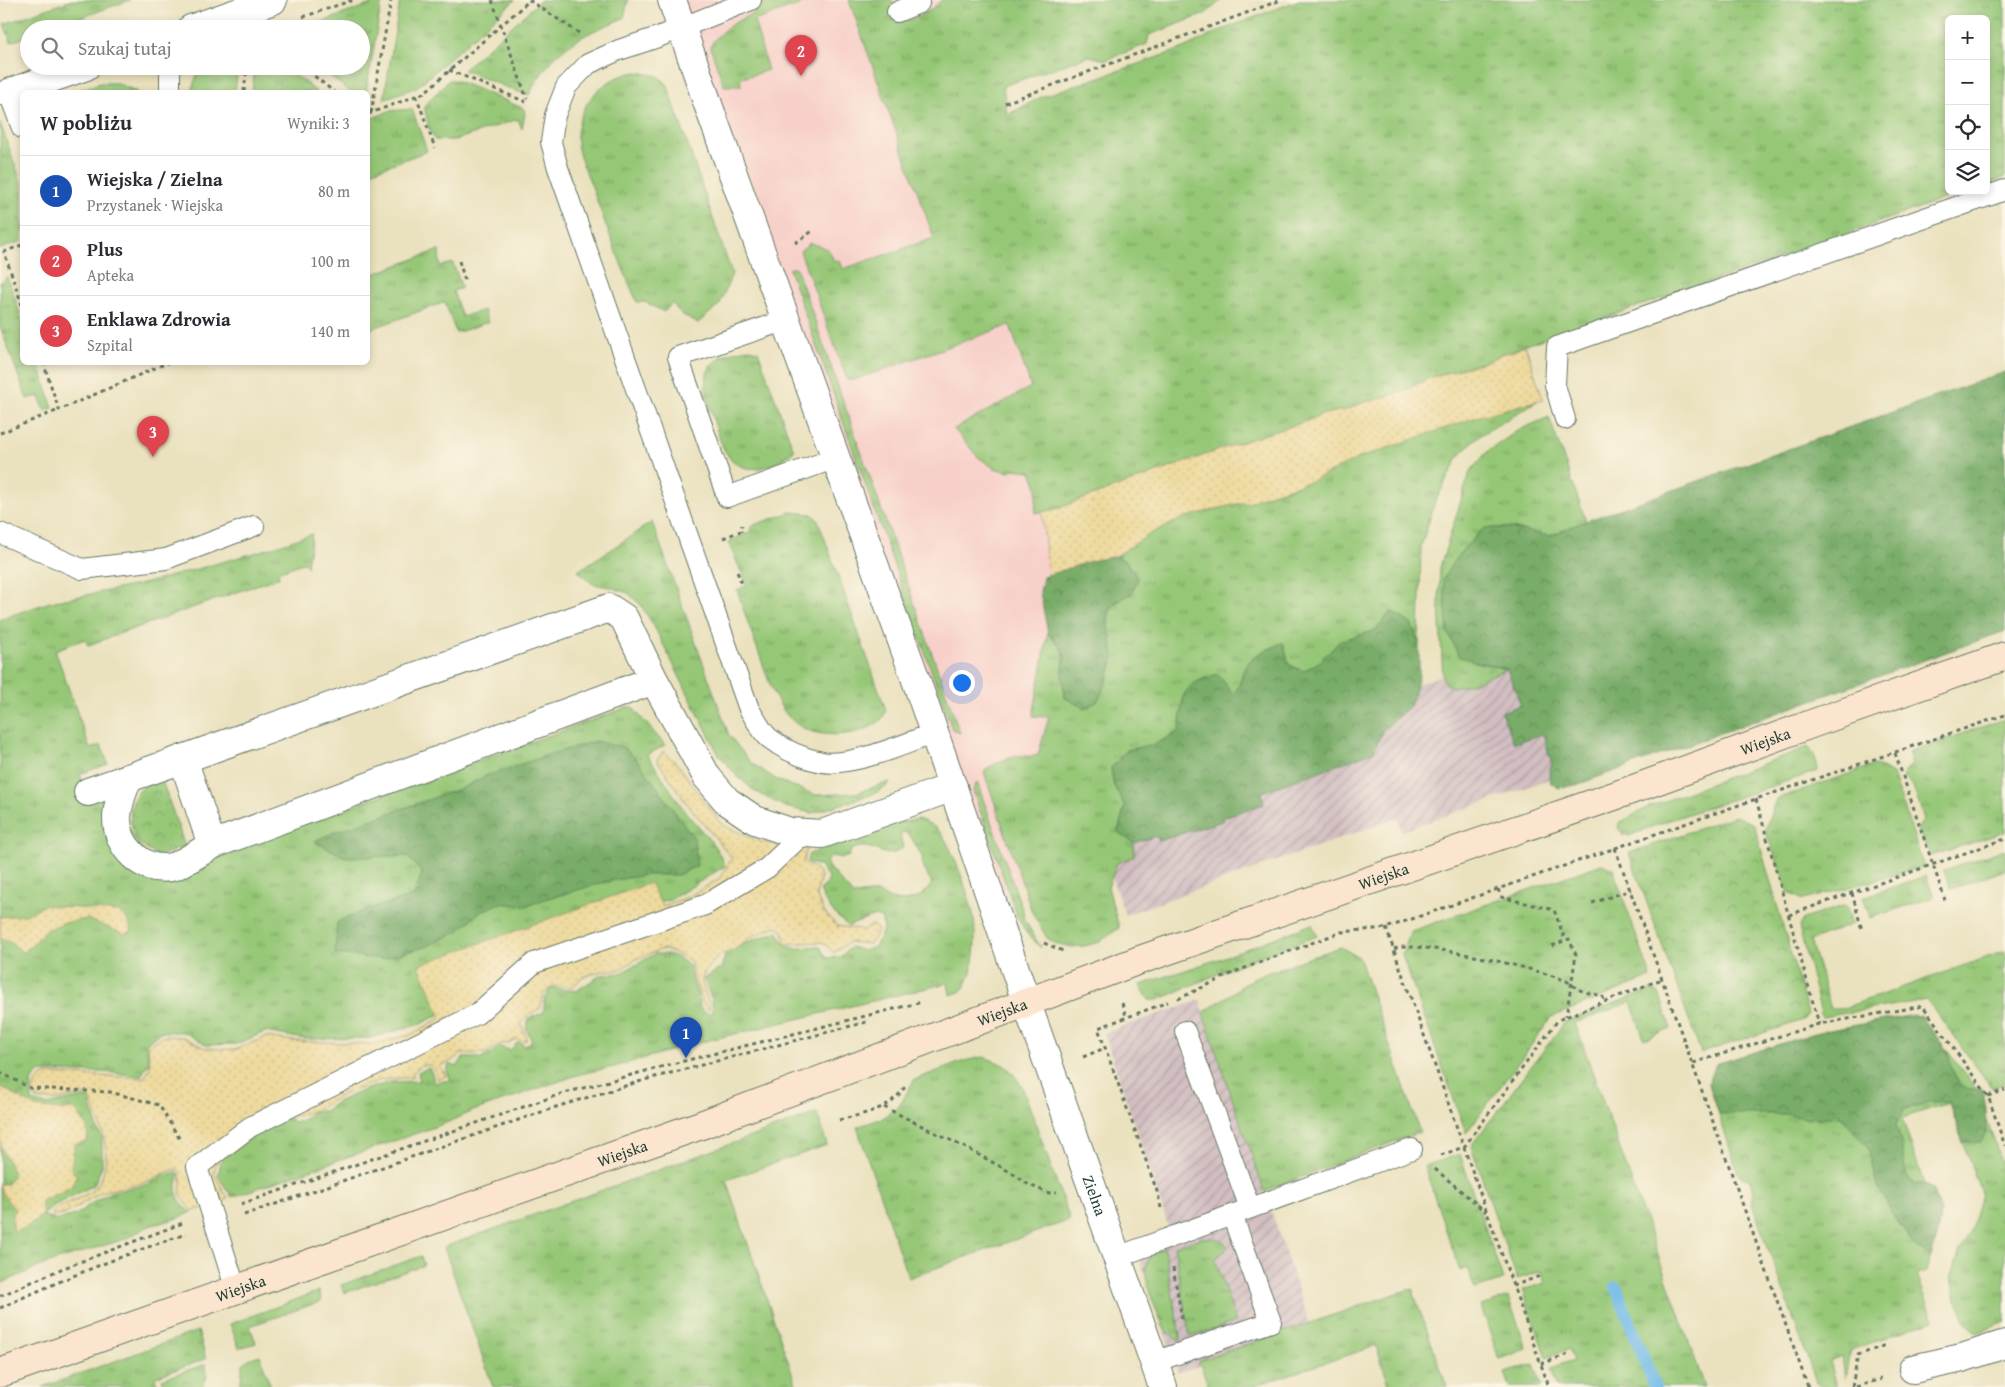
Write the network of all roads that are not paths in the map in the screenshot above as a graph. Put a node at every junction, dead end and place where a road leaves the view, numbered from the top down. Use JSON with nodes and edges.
{"nodes":[{"id":1,"x":274,"y":0,"type":"edge"},
{"id":2,"x":672,"y":0,"type":"edge"},
{"id":3,"x":751,"y":0,"type":"edge"},
{"id":4,"x":918,"y":0,"type":"edge"},
{"id":5,"x":897,"y":12,"type":"dead end"},
{"id":6,"x":217,"y":20,"type":"edge"},
{"id":7,"x":681,"y":28,"type":"junction"},
{"id":8,"x":60,"y":75,"type":"edge"},
{"id":9,"x":170,"y":75,"type":"edge"},
{"id":10,"x":170,"y":90,"type":"edge"},
{"id":11,"x":5,"y":94,"type":"edge"},
{"id":12,"x":20,"y":124,"type":"edge"},
{"id":13,"x":2005,"y":190,"type":"edge"},
{"id":14,"x":786,"y":320,"type":"junction"},
{"id":15,"x":1565,"y":419,"type":"dead end"},
{"id":16,"x":836,"y":458,"type":"junction"},
{"id":17,"x":254,"y":526,"type":"dead end"},
{"id":18,"x":0,"y":533,"type":"edge"},
{"id":19,"x":2005,"y":656,"type":"edge"},
{"id":20,"x":654,"y":680,"type":"junction"},
{"id":21,"x":934,"y":733,"type":"junction"},
{"id":22,"x":183,"y":759,"type":"junction"},
{"id":23,"x":128,"y":778,"type":"junction"},
{"id":24,"x":953,"y":787,"type":"junction"},
{"id":25,"x":88,"y":792,"type":"dead end"},
{"id":26,"x":804,"y":833,"type":"junction"},
{"id":27,"x":212,"y":845,"type":"junction"},
{"id":28,"x":1027,"y":1004,"type":"junction"},
{"id":29,"x":1185,"y":1031,"type":"dead end"},
{"id":30,"x":1412,"y":1149,"type":"dead end"},
{"id":31,"x":1241,"y":1211,"type":"junction"},
{"id":32,"x":1117,"y":1257,"type":"junction"},
{"id":33,"x":236,"y":1290,"type":"junction"},
{"id":34,"x":2005,"y":1344,"type":"edge"},
{"id":35,"x":1913,"y":1369,"type":"dead end"},
{"id":36,"x":0,"y":1373,"type":"edge"},
{"id":37,"x":1159,"y":1374,"type":"edge"}],
"edges":[{"from":1,"to":6,"type":"street"},
{"from":2,"to":7,"type":"street","name":"Zielna"},
{"from":3,"to":7,"type":"lane"},
{"from":4,"to":5,"type":"lane"},
{"from":7,"to":14,"type":"street","name":"Zielna"},
{"from":7,"to":21,"type":"lane"},
{"from":8,"to":11,"type":"street"},
{"from":9,"to":10,"type":"lane"},
{"from":11,"to":12,"type":"lane"},
{"from":13,"to":15,"type":"lane"},
{"from":14,"to":16,"type":"street","name":"Zielna"},
{"from":14,"to":16,"type":"lane"},
{"from":16,"to":21,"type":"street","name":"Zielna"},
{"from":17,"to":18,"type":"lane"},
{"from":19,"to":28,"type":"street","name":"Wiejska"},
{"from":20,"to":22,"type":"street"},
{"from":20,"to":26,"type":"street"},
{"from":20,"to":27,"type":"street"},
{"from":21,"to":24,"type":"street","name":"Zielna"},
{"from":22,"to":23,"type":"street"},
{"from":22,"to":27,"type":"street"},
{"from":23,"to":25,"type":"street"},
{"from":23,"to":27,"type":"street"},
{"from":24,"to":26,"type":"street"},
{"from":24,"to":28,"type":"street","name":"Zielna"},
{"from":26,"to":33,"type":"lane"},
{"from":28,"to":32,"type":"street","name":"Zielna"},
{"from":28,"to":33,"type":"street","name":"Wiejska"},
{"from":29,"to":31,"type":"lane"},
{"from":30,"to":31,"type":"lane"},
{"from":31,"to":32,"type":"lane"},
{"from":31,"to":37,"type":"lane"},
{"from":32,"to":37,"type":"street","name":"Zielna"},
{"from":33,"to":36,"type":"street","name":"Wiejska"},
{"from":34,"to":35,"type":"street"}]}
